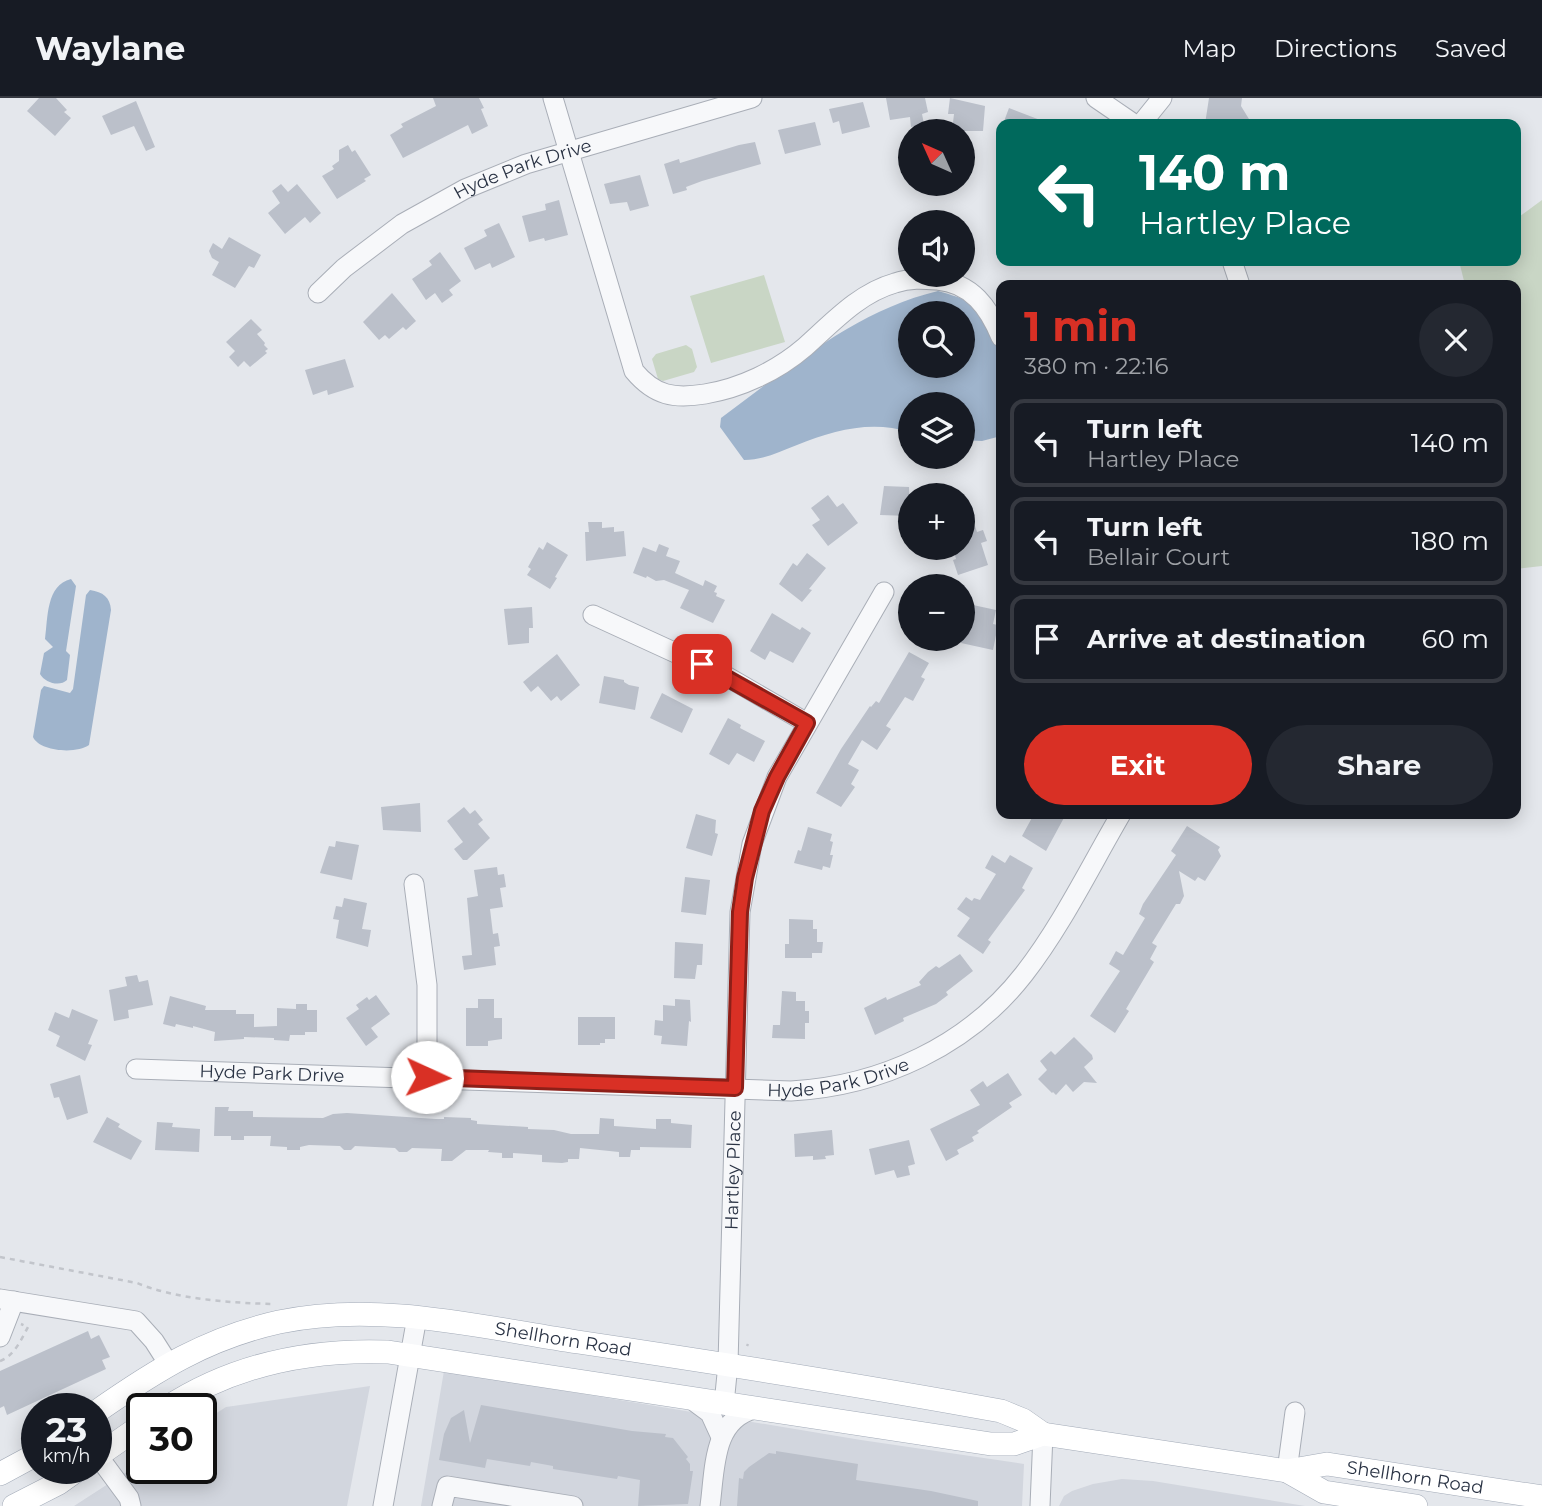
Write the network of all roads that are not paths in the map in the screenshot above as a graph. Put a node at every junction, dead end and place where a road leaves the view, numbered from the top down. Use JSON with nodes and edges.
{"nodes":[{"id":1,"x":553,"y":98,"type":"edge"},
{"id":2,"x":752,"y":98,"type":"edge"},
{"id":3,"x":1096,"y":98,"type":"edge"},
{"id":4,"x":1162,"y":98,"type":"edge"},
{"id":5,"x":1127,"y":119,"type":"edge"},
{"id":6,"x":1146,"y":119,"type":"edge"},
{"id":7,"x":568,"y":151,"type":"junction"},
{"id":8,"x":317,"y":293,"type":"dead end"},
{"id":9,"x":996,"y":327,"type":"edge"},
{"id":10,"x":884,"y":592,"type":"dead end"},
{"id":11,"x":593,"y":615,"type":"dead end"},
{"id":12,"x":807,"y":723,"type":"junction"},
{"id":13,"x":1118,"y":819,"type":"edge"},
{"id":14,"x":414,"y":884,"type":"dead end"},
{"id":15,"x":136,"y":1069,"type":"dead end"},
{"id":16,"x":427,"y":1077,"type":"junction"},
{"id":17,"x":735,"y":1088,"type":"junction"},
{"id":18,"x":7,"y":1300,"type":"edge"},
{"id":19,"x":418,"y":1317,"type":"junction"},
{"id":20,"x":0,"y":1337,"type":"edge"},
{"id":21,"x":411,"y":1354,"type":"junction"},
{"id":22,"x":169,"y":1363,"type":"junction"},
{"id":23,"x":728,"y":1364,"type":"junction"},
{"id":24,"x":194,"y":1393,"type":"edge"},
{"id":25,"x":691,"y":1399,"type":"junction"},
{"id":26,"x":112,"y":1401,"type":"edge"},
{"id":27,"x":724,"y":1404,"type":"junction"},
{"id":28,"x":755,"y":1409,"type":"junction"},
{"id":29,"x":1295,"y":1412,"type":"dead end"},
{"id":30,"x":1043,"y":1434,"type":"junction"},
{"id":31,"x":720,"y":1437,"type":"junction"},
{"id":32,"x":21,"y":1463,"type":"edge"},
{"id":33,"x":1287,"y":1471,"type":"junction"},
{"id":34,"x":0,"y":1474,"type":"edge"},
{"id":35,"x":112,"y":1481,"type":"edge"},
{"id":36,"x":57,"y":1484,"type":"edge"},
{"id":37,"x":1542,"y":1497,"type":"edge"},
{"id":38,"x":14,"y":1506,"type":"edge"},
{"id":39,"x":131,"y":1506,"type":"edge"},
{"id":40,"x":383,"y":1506,"type":"edge"},
{"id":41,"x":442,"y":1506,"type":"edge"},
{"id":42,"x":573,"y":1506,"type":"edge"},
{"id":43,"x":710,"y":1506,"type":"edge"},
{"id":44,"x":1040,"y":1506,"type":"edge"},
{"id":45,"x":1416,"y":1506,"type":"edge"}],
"edges":[{"from":1,"to":7,"type":"street"},
{"from":2,"to":7,"type":"street","name":"Hyde Park Drive"},
{"from":3,"to":5,"type":"street"},
{"from":4,"to":6,"type":"street"},
{"from":7,"to":8,"type":"street","name":"Hyde Park Drive"},
{"from":7,"to":9,"type":"street"},
{"from":10,"to":12,"type":"street","name":"Hartley Place"},
{"from":11,"to":12,"type":"street"},
{"from":12,"to":17,"type":"street","name":"Hartley Place"},
{"from":13,"to":17,"type":"street","name":"Hyde Park Drive"},
{"from":14,"to":16,"type":"street"},
{"from":15,"to":16,"type":"street","name":"Hyde Park Drive"},
{"from":16,"to":17,"type":"street","name":"Hyde Park Drive"},
{"from":17,"to":23,"type":"street","name":"Hartley Place"},
{"from":18,"to":20,"type":"street"},
{"from":18,"to":22,"type":"street"},
{"from":19,"to":21,"type":"street"},
{"from":19,"to":22,"type":"main road","name":"Shellhorn Road"},
{"from":19,"to":23,"type":"main road","name":"Shellhorn Road"},
{"from":21,"to":24,"type":"main road","name":"Shellhorn Road"},
{"from":21,"to":25,"type":"main road","name":"Shellhorn Road"},
{"from":21,"to":40,"type":"street"},
{"from":22,"to":26,"type":"main road","name":"Shellhorn Road"},
{"from":23,"to":27,"type":"street","name":"Hartley Place"},
{"from":23,"to":30,"type":"main road","name":"Shellhorn Road"},
{"from":25,"to":27,"type":"main road","name":"Shellhorn Road"},
{"from":25,"to":31,"type":"street"},
{"from":27,"to":28,"type":"main road","name":"Shellhorn Road"},
{"from":28,"to":30,"type":"main road","name":"Shellhorn Road"},
{"from":28,"to":31,"type":"street"},
{"from":29,"to":33,"type":"street"},
{"from":30,"to":33,"type":"main road","name":"Shellhorn Road"},
{"from":30,"to":44,"type":"street"},
{"from":31,"to":43,"type":"street"},
{"from":32,"to":34,"type":"main road"},
{"from":33,"to":37,"type":"main road","name":"Shellhorn Road"},
{"from":33,"to":45,"type":"main road","name":"Shellhorn Road"},
{"from":35,"to":39,"type":"street"},
{"from":36,"to":38,"type":"main road"},
{"from":41,"to":42,"type":"street"}]}
